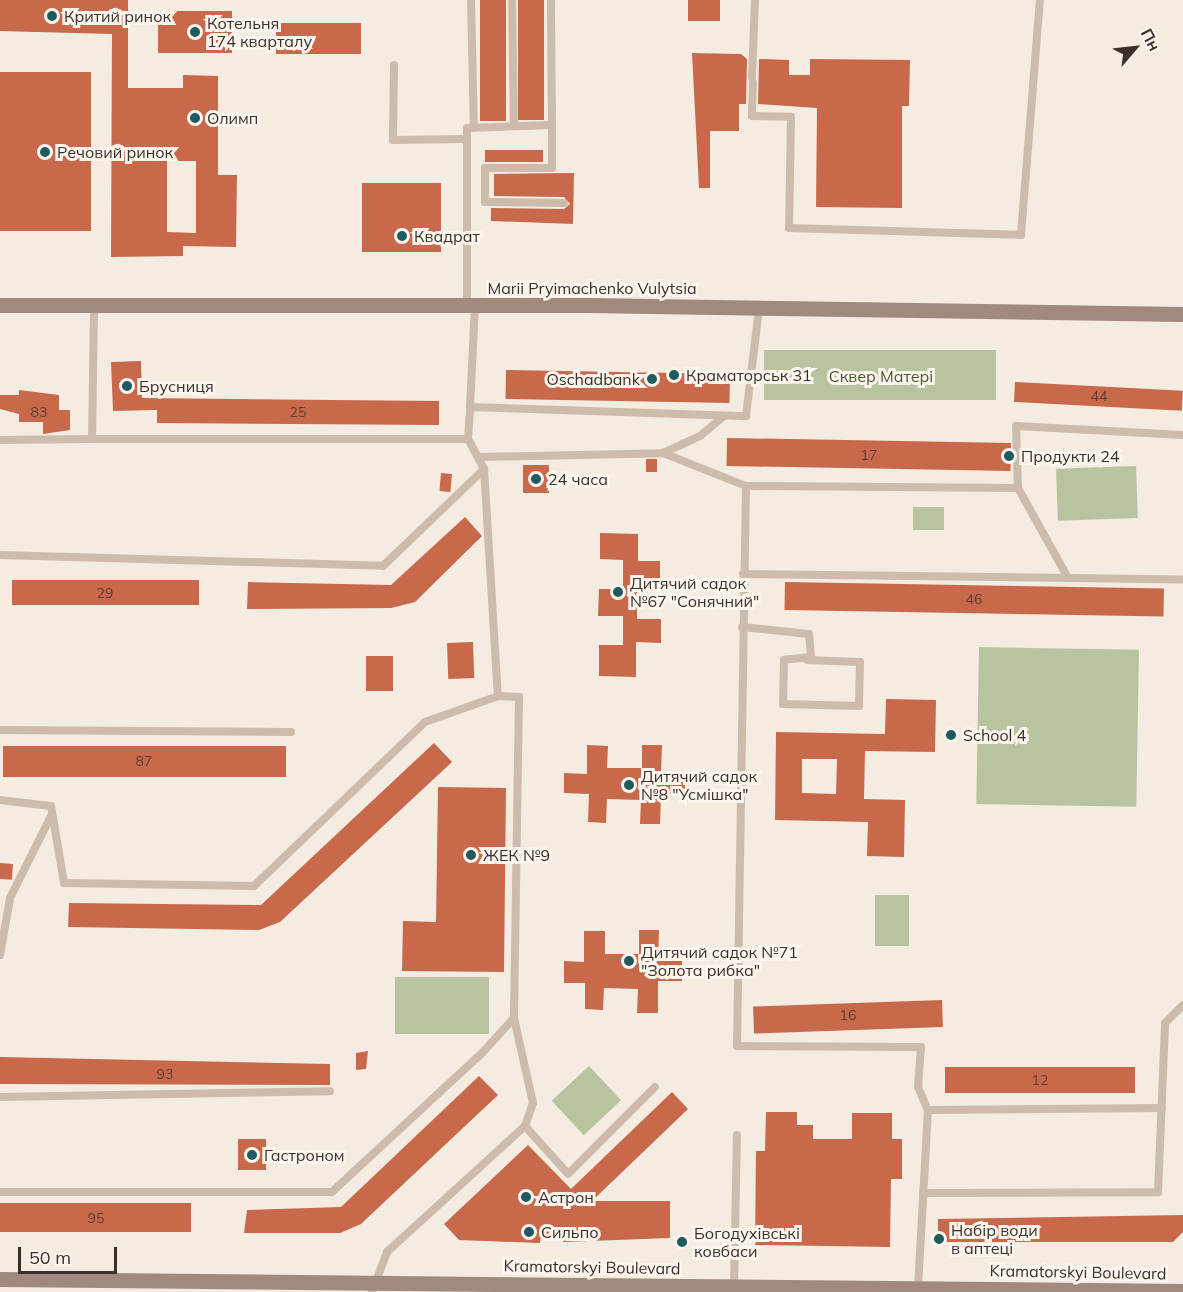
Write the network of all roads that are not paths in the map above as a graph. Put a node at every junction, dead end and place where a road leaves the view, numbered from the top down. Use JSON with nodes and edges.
{"nodes":[{"id":1,"x":471,"y":0,"type":"edge"},
{"id":2,"x":512,"y":0,"type":"edge"},
{"id":3,"x":551,"y":0,"type":"edge"},
{"id":4,"x":755,"y":0,"type":"edge"},
{"id":5,"x":1040,"y":0,"type":"edge"},
{"id":6,"x":394,"y":65,"type":"dead end"},
{"id":7,"x":552,"y":125,"type":"junction"},
{"id":8,"x":514,"y":126,"type":"junction"},
{"id":9,"x":474,"y":128,"type":"junction"},
{"id":10,"x":467,"y":139,"type":"junction"},
{"id":11,"x":564,"y":203,"type":"dead end"},
{"id":12,"x":0,"y":305,"type":"edge"},
{"id":13,"x":94,"y":305,"type":"junction"},
{"id":14,"x":471,"y":305,"type":"junction"},
{"id":15,"x":759,"y":308,"type":"junction"},
{"id":16,"x":1183,"y":314,"type":"edge"},
{"id":17,"x":471,"y":407,"type":"junction"},
{"id":18,"x":724,"y":416,"type":"junction"},
{"id":19,"x":1183,"y":435,"type":"edge"},
{"id":20,"x":92,"y":439,"type":"junction"},
{"id":21,"x":0,"y":440,"type":"edge"},
{"id":22,"x":468,"y":440,"type":"junction"},
{"id":23,"x":663,"y":453,"type":"junction"},
{"id":24,"x":479,"y":457,"type":"junction"},
{"id":25,"x":484,"y":469,"type":"junction"},
{"id":26,"x":746,"y":486,"type":"junction"},
{"id":27,"x":1018,"y":488,"type":"junction"},
{"id":28,"x":0,"y":555,"type":"edge"},
{"id":29,"x":743,"y":574,"type":"junction"},
{"id":30,"x":1068,"y":578,"type":"junction"},
{"id":31,"x":1183,"y":579,"type":"edge"},
{"id":32,"x":742,"y":627,"type":"junction"},
{"id":33,"x":812,"y":659,"type":"junction"},
{"id":34,"x":498,"y":696,"type":"junction"},
{"id":35,"x":0,"y":730,"type":"edge"},
{"id":36,"x":291,"y":732,"type":"dead end"},
{"id":37,"x":0,"y":800,"type":"edge"},
{"id":38,"x":51,"y":816,"type":"junction"},
{"id":39,"x":0,"y":955,"type":"edge"},
{"id":40,"x":1183,"y":1005,"type":"edge"},
{"id":41,"x":514,"y":1018,"type":"junction"},
{"id":42,"x":655,"y":1087,"type":"dead end"},
{"id":43,"x":330,"y":1090,"type":"dead end"},
{"id":44,"x":0,"y":1097,"type":"edge"},
{"id":45,"x":1162,"y":1108,"type":"junction"},
{"id":46,"x":928,"y":1110,"type":"junction"},
{"id":47,"x":525,"y":1126,"type":"junction"},
{"id":48,"x":737,"y":1135,"type":"dead end"},
{"id":49,"x":0,"y":1192,"type":"edge"},
{"id":50,"x":923,"y":1193,"type":"junction"},
{"id":51,"x":0,"y":1279,"type":"edge"},
{"id":52,"x":734,"y":1287,"type":"junction"},
{"id":53,"x":372,"y":1288,"type":"edge"},
{"id":54,"x":918,"y":1288,"type":"junction"},
{"id":55,"x":990,"y":1291,"type":"edge"},
{"id":56,"x":1183,"y":1291,"type":"edge"}],
"edges":[{"from":1,"to":9,"type":"lane"},
{"from":2,"to":8,"type":"lane"},
{"from":3,"to":7,"type":"lane"},
{"from":4,"to":5,"type":"lane"},
{"from":6,"to":10,"type":"lane"},
{"from":7,"to":8,"type":"lane"},
{"from":7,"to":11,"type":"lane"},
{"from":8,"to":9,"type":"lane"},
{"from":9,"to":10,"type":"lane"},
{"from":10,"to":14,"type":"lane"},
{"from":12,"to":13,"type":"street","name":"Marii Pryimachenko Vulytsia"},
{"from":13,"to":14,"type":"street","name":"Marii Pryimachenko Vulytsia"},
{"from":13,"to":20,"type":"lane"},
{"from":14,"to":15,"type":"street","name":"Marii Pryimachenko Vulytsia"},
{"from":14,"to":17,"type":"lane"},
{"from":15,"to":16,"type":"street","name":"Marii Pryimachenko Vulytsia"},
{"from":15,"to":18,"type":"lane"},
{"from":17,"to":18,"type":"lane"},
{"from":17,"to":22,"type":"lane"},
{"from":18,"to":23,"type":"lane"},
{"from":19,"to":27,"type":"lane"},
{"from":20,"to":21,"type":"lane"},
{"from":20,"to":22,"type":"lane"},
{"from":22,"to":24,"type":"lane"},
{"from":23,"to":24,"type":"lane"},
{"from":23,"to":26,"type":"lane"},
{"from":24,"to":25,"type":"lane"},
{"from":25,"to":28,"type":"lane"},
{"from":25,"to":34,"type":"lane"},
{"from":26,"to":27,"type":"lane"},
{"from":26,"to":29,"type":"lane"},
{"from":27,"to":30,"type":"lane"},
{"from":29,"to":30,"type":"lane"},
{"from":29,"to":32,"type":"lane"},
{"from":30,"to":31,"type":"lane"},
{"from":32,"to":33,"type":"lane"},
{"from":32,"to":46,"type":"lane"},
{"from":33,"to":33,"type":"lane"},
{"from":34,"to":38,"type":"lane"},
{"from":34,"to":41,"type":"lane"},
{"from":35,"to":36,"type":"lane"},
{"from":37,"to":38,"type":"lane"},
{"from":38,"to":39,"type":"lane"},
{"from":40,"to":45,"type":"lane"},
{"from":41,"to":47,"type":"lane"},
{"from":41,"to":49,"type":"lane"},
{"from":42,"to":47,"type":"lane"},
{"from":43,"to":44,"type":"lane"},
{"from":45,"to":46,"type":"lane"},
{"from":45,"to":50,"type":"lane"},
{"from":46,"to":50,"type":"lane"},
{"from":47,"to":53,"type":"lane"},
{"from":48,"to":52,"type":"lane"},
{"from":50,"to":54,"type":"lane"},
{"from":51,"to":53,"type":"street","name":"Kramatorskyi Boulevard"},
{"from":52,"to":53,"type":"street","name":"Kramatorskyi Boulevard"},
{"from":52,"to":54,"type":"street","name":"Kramatorskyi Boulevard"},
{"from":54,"to":55,"type":"street","name":"Kramatorskyi Boulevard"},
{"from":55,"to":56,"type":"street","name":"Kramatorskyi Boulevard"}]}
